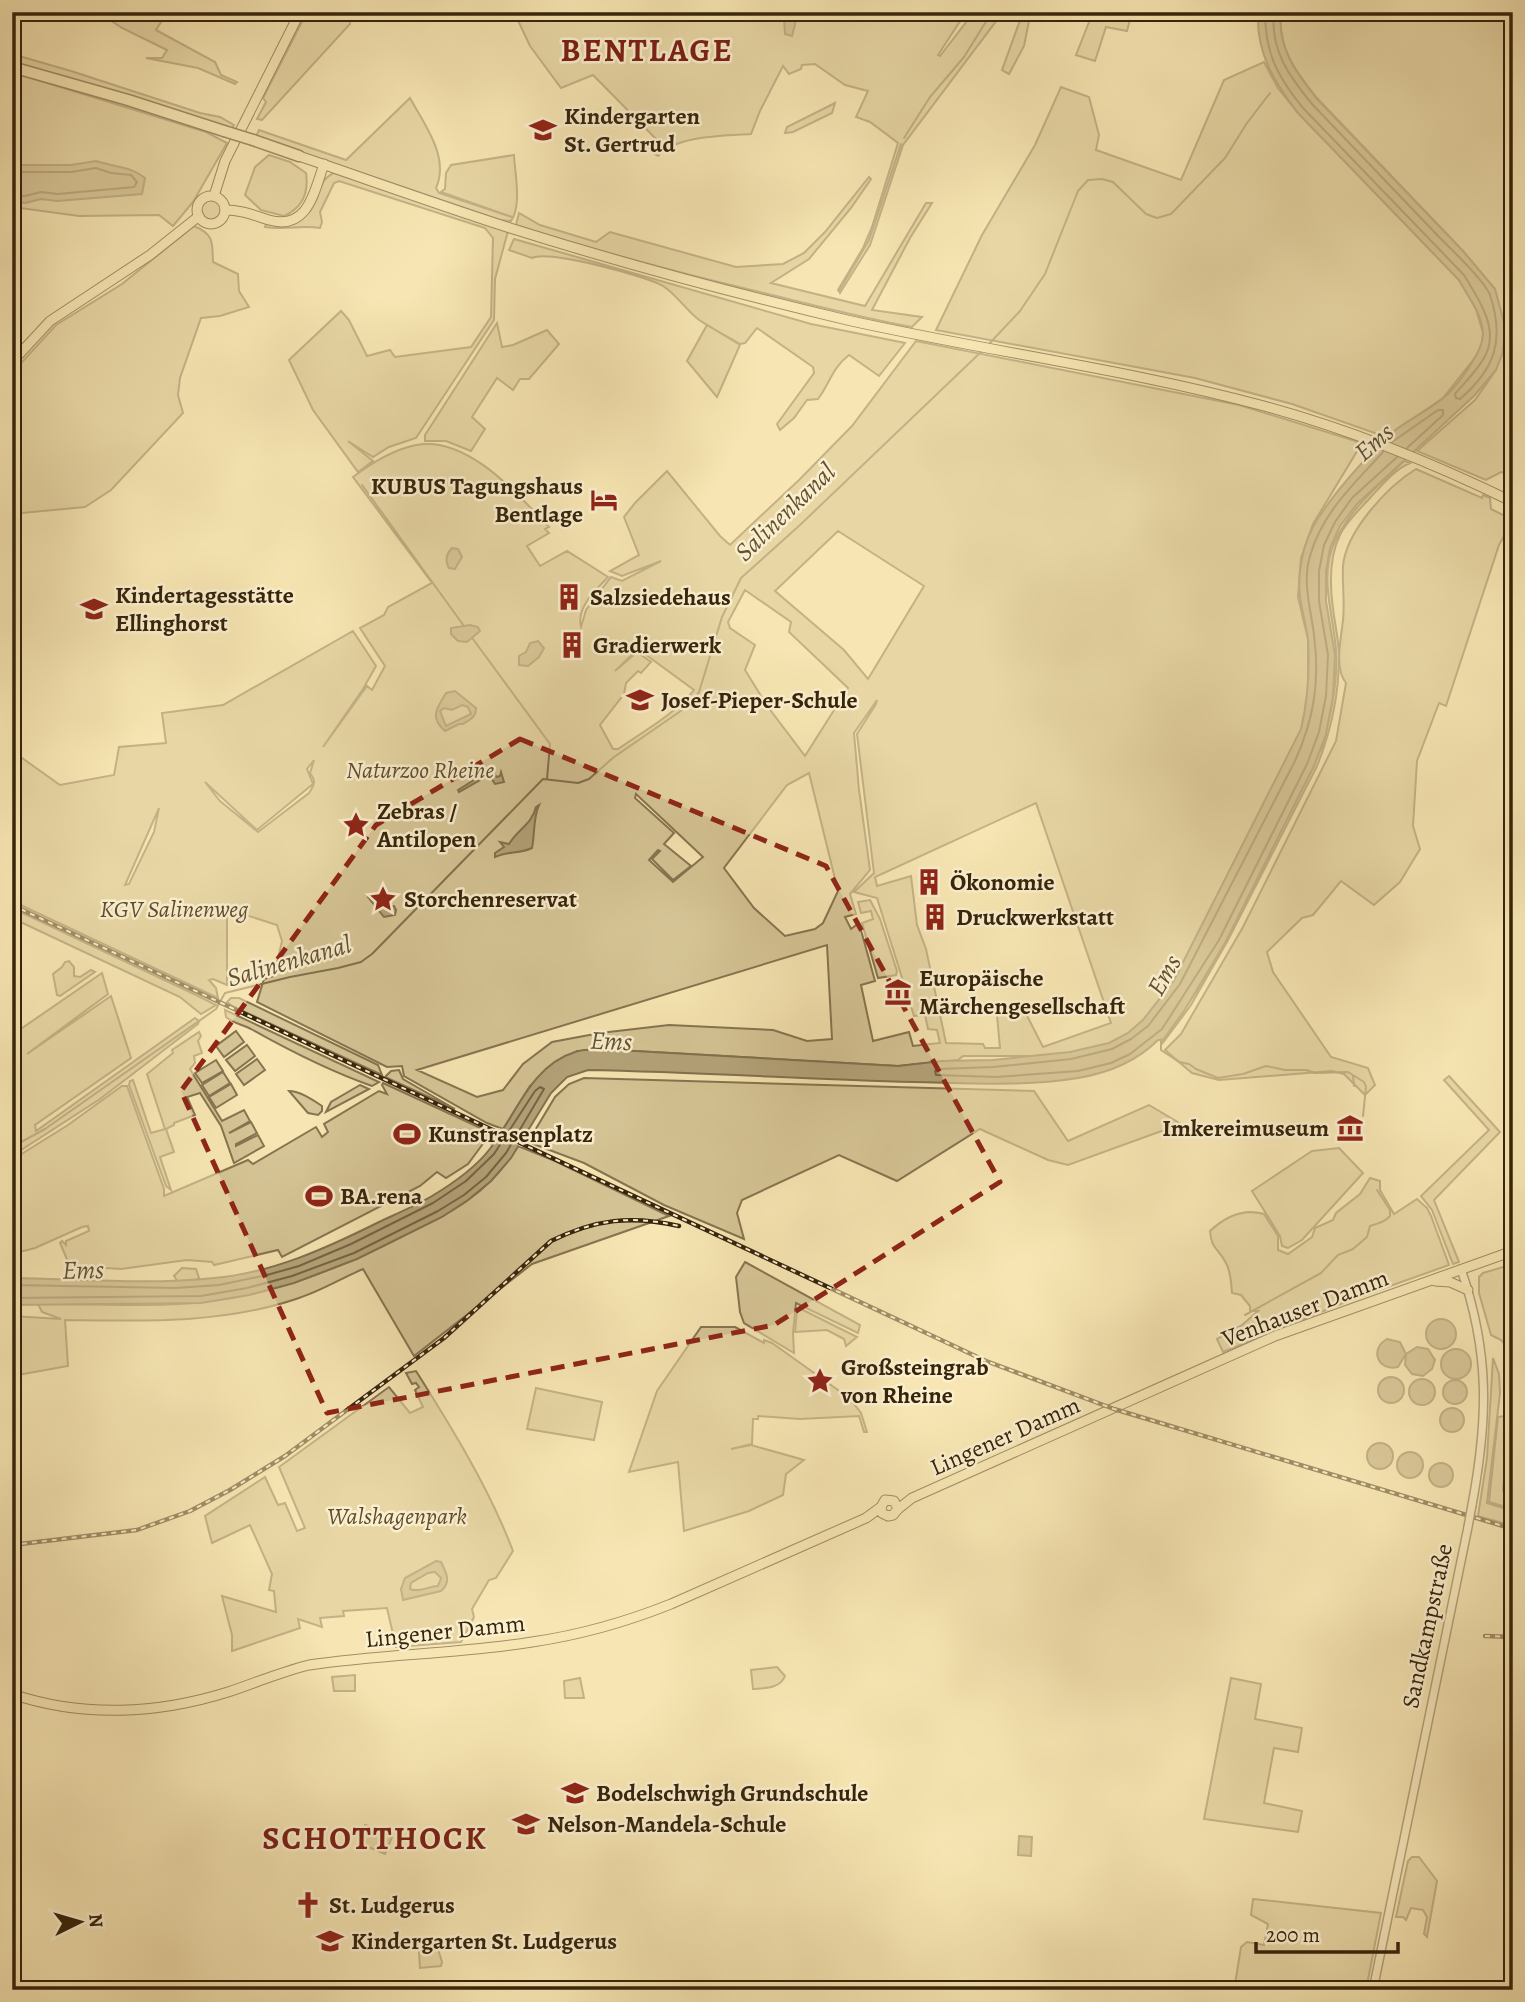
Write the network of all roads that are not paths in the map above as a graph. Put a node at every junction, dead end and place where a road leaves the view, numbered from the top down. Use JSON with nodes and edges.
{"nodes":[{"id":1,"x":300,"y":12,"type":"edge"},
{"id":2,"x":12,"y":67,"type":"edge"},
{"id":3,"x":299,"y":156,"type":"junction"},
{"id":4,"x":324,"y":164,"type":"junction"},
{"id":5,"x":318,"y":180,"type":"junction"},
{"id":6,"x":214,"y":197,"type":"junction"},
{"id":7,"x":225,"y":210,"type":"junction"},
{"id":8,"x":199,"y":216,"type":"junction"},
{"id":9,"x":12,"y":362,"type":"edge"},
{"id":10,"x":1513,"y":502,"type":"edge"},
{"id":11,"x":1513,"y":1251,"type":"edge"},
{"id":12,"x":1461,"y":1269,"type":"junction"},
{"id":13,"x":1417,"y":1285,"type":"junction"},
{"id":14,"x":1468,"y":1290,"type":"junction"},
{"id":15,"x":1114,"y":1409,"type":"joint"},
{"id":16,"x":896,"y":1505,"type":"junction"},
{"id":17,"x":883,"y":1511,"type":"junction"},
{"id":18,"x":12,"y":1693,"type":"edge"},
{"id":19,"x":1373,"y":1990,"type":"edge"}],
"edges":[{"from":1,"to":6,"type":"main road"},
{"from":2,"to":3,"type":"highway","bridge":true},
{"from":3,"to":4,"type":"main road"},
{"from":3,"to":5,"type":"main road"},
{"from":4,"to":5,"type":"main road"},
{"from":4,"to":10,"type":"main road"},
{"from":5,"to":7,"type":"main road"},
{"from":6,"to":7,"type":"main road"},
{"from":6,"to":8,"type":"main road"},
{"from":7,"to":8,"type":"main road"},
{"from":8,"to":9,"type":"main road"},
{"from":11,"to":12,"type":"main road","name":"Venhauser Damm"},
{"from":12,"to":13,"type":"main road","name":"Venhauser Damm"},
{"from":12,"to":14,"type":"street","name":"Sandkampstraße"},
{"from":13,"to":14,"type":"main road"},
{"from":13,"to":15,"type":"main road","name":"Venhauser Damm"},
{"from":14,"to":19,"type":"street","name":"Sandkampstraße","bridge":true},
{"from":15,"to":16,"type":"main road","name":"Lingener Damm"},
{"from":16,"to":17,"type":"main road"},
{"from":16,"to":17,"type":"main road"},
{"from":17,"to":18,"type":"main road","name":"Lingener Damm"}]}
